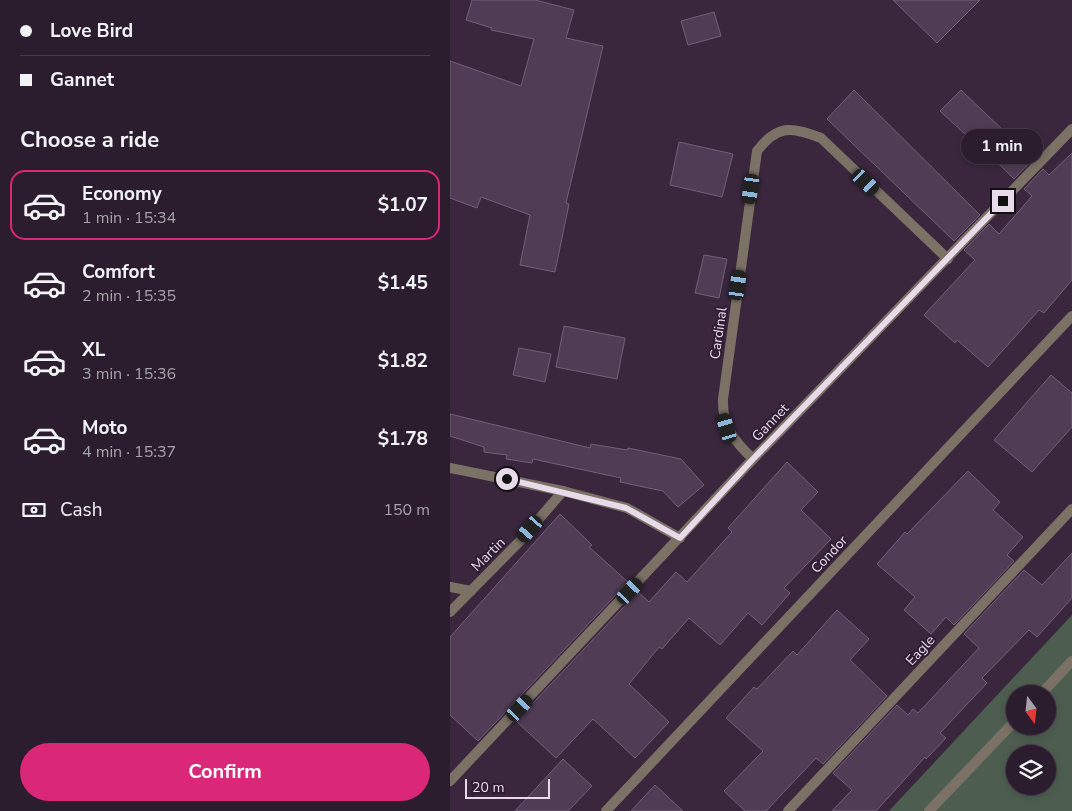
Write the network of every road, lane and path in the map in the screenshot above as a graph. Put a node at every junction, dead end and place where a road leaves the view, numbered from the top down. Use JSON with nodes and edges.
{"nodes":[{"id":1,"x":1072,"y":129,"type":"edge"},
{"id":2,"x":948,"y":259,"type":"junction"},
{"id":3,"x":1072,"y":316,"type":"edge"},
{"id":4,"x":753,"y":459,"type":"junction"},
{"id":5,"x":450,"y":468,"type":"edge"},
{"id":6,"x":563,"y":491,"type":"junction"},
{"id":7,"x":1072,"y":509,"type":"edge"},
{"id":8,"x":680,"y":538,"type":"junction"},
{"id":9,"x":450,"y":587,"type":"edge"},
{"id":10,"x":471,"y":591,"type":"junction"},
{"id":11,"x":450,"y":612,"type":"edge"},
{"id":12,"x":1072,"y":661,"type":"edge"},
{"id":13,"x":1049,"y":685,"type":"edge"},
{"id":14,"x":1006,"y":730,"type":"edge"},
{"id":15,"x":450,"y":781,"type":"edge"},
{"id":16,"x":606,"y":811,"type":"edge"},
{"id":17,"x":788,"y":811,"type":"edge"},
{"id":18,"x":929,"y":811,"type":"edge"}],
"edges":[{"from":1,"to":2,"type":"street","name":"Gannet"},
{"from":2,"to":4,"type":"street","name":"Gannet"},
{"from":2,"to":4,"type":"street","name":"Cardinal"},
{"from":3,"to":16,"type":"street","name":"Condor"},
{"from":4,"to":8,"type":"street","name":"Gannet"},
{"from":5,"to":6,"type":"street"},
{"from":6,"to":8,"type":"street"},
{"from":6,"to":10,"type":"street","name":"Martin"},
{"from":7,"to":17,"type":"street","name":"Eagle"},
{"from":8,"to":15,"type":"street","name":"Gannet"},
{"from":9,"to":10,"type":"street"},
{"from":10,"to":11,"type":"street","name":"Martin"},
{"from":12,"to":13,"type":"street"},
{"from":14,"to":18,"type":"street"}]}
